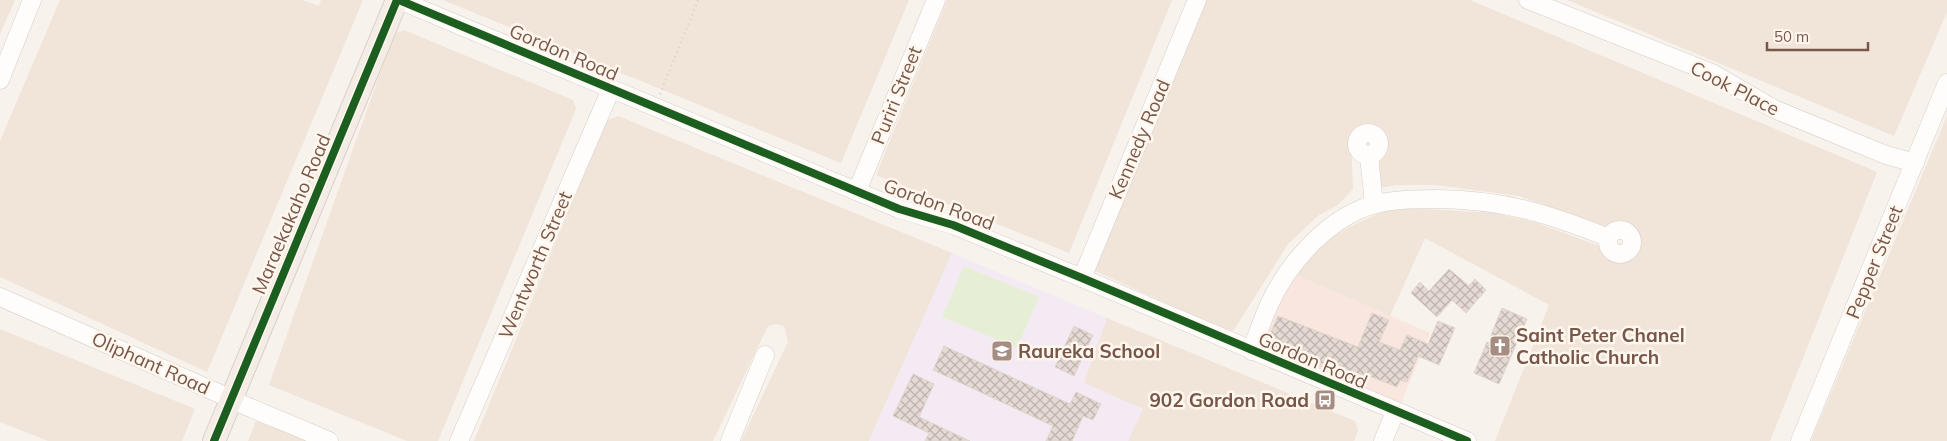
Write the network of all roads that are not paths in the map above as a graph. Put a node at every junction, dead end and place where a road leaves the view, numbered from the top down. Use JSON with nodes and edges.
{"nodes":[{"id":1,"x":32,"y":0,"type":"edge"},
{"id":2,"x":398,"y":0,"type":"edge"},
{"id":3,"x":936,"y":0,"type":"edge"},
{"id":4,"x":1197,"y":0,"type":"edge"},
{"id":5,"x":1528,"y":0,"type":"edge"},
{"id":6,"x":0,"y":80,"type":"edge"},
{"id":7,"x":1947,"y":83,"type":"edge"},
{"id":8,"x":611,"y":89,"type":"junction"},
{"id":9,"x":1369,"y":156,"type":"dead end"},
{"id":10,"x":1915,"y":163,"type":"junction"},
{"id":11,"x":857,"y":191,"type":"junction"},
{"id":12,"x":1374,"y":204,"type":"junction"},
{"id":13,"x":1609,"y":238,"type":"dead end"},
{"id":14,"x":1082,"y":278,"type":"junction"},
{"id":15,"x":0,"y":298,"type":"edge"},
{"id":16,"x":1251,"y":351,"type":"junction"},
{"id":17,"x":765,"y":355,"type":"dead end"},
{"id":18,"x":232,"y":400,"type":"junction"},
{"id":19,"x":1395,"y":412,"type":"junction"},
{"id":20,"x":214,"y":441,"type":"edge"},
{"id":21,"x":329,"y":441,"type":"edge"},
{"id":22,"x":459,"y":441,"type":"edge"},
{"id":23,"x":730,"y":441,"type":"edge"},
{"id":24,"x":1383,"y":441,"type":"edge"},
{"id":25,"x":1467,"y":441,"type":"edge"},
{"id":26,"x":1800,"y":441,"type":"edge"}],
"edges":[{"from":1,"to":6,"type":"street"},
{"from":2,"to":8,"type":"street","name":"Gordon Road"},
{"from":2,"to":18,"type":"main road","name":"Maraekakaho Road"},
{"from":3,"to":11,"type":"street","name":"Puriri Street"},
{"from":4,"to":14,"type":"street","name":"Kennedy Road"},
{"from":5,"to":10,"type":"street","name":"Cook Place"},
{"from":7,"to":10,"type":"street","name":"Pepper Street"},
{"from":8,"to":11,"type":"street","name":"Gordon Road"},
{"from":8,"to":22,"type":"street","name":"Wentworth Street"},
{"from":9,"to":12,"type":"street"},
{"from":10,"to":26,"type":"street","name":"Pepper Street"},
{"from":11,"to":14,"type":"street","name":"Gordon Road"},
{"from":12,"to":13,"type":"street"},
{"from":12,"to":16,"type":"street"},
{"from":14,"to":16,"type":"street","name":"Gordon Road"},
{"from":15,"to":18,"type":"street","name":"Oliphant Road"},
{"from":16,"to":19,"type":"street","name":"Gordon Road"},
{"from":17,"to":23,"type":"street"},
{"from":18,"to":20,"type":"main road","name":"Maraekakaho Road"},
{"from":18,"to":21,"type":"street","name":"Oliphant Road"},
{"from":19,"to":24,"type":"street"},
{"from":19,"to":25,"type":"street","name":"Gordon Road"}]}
